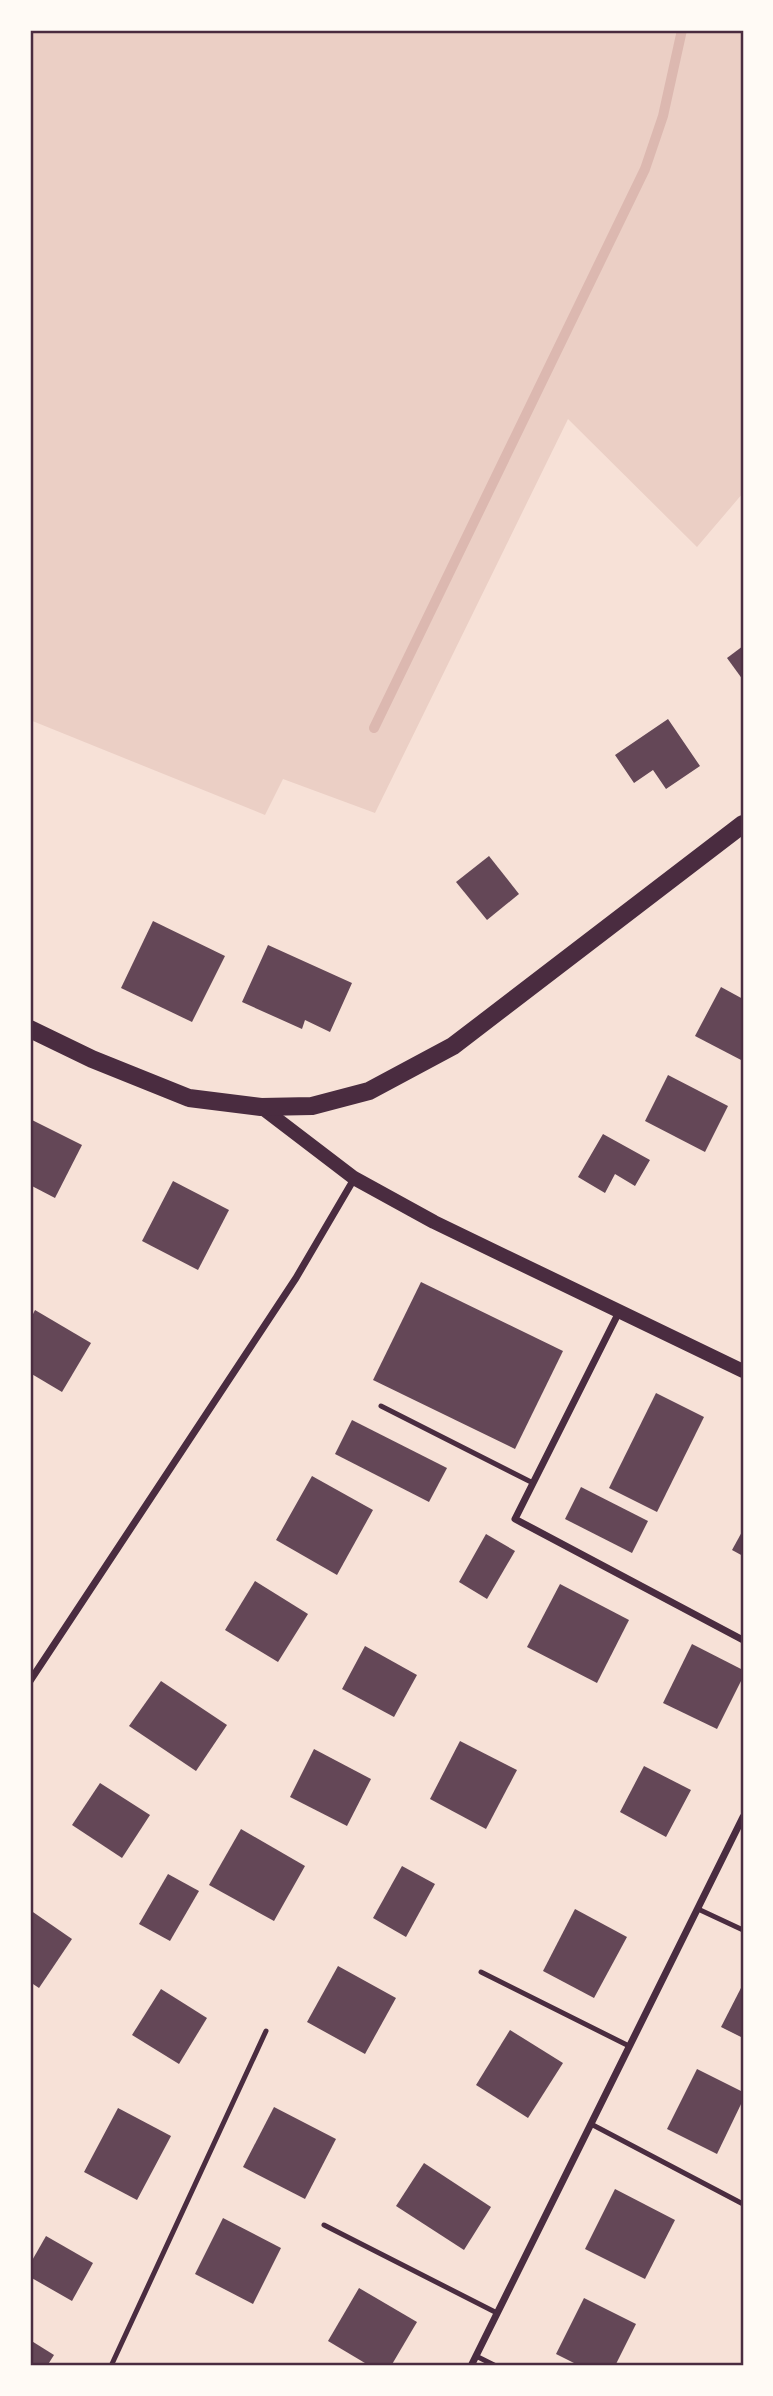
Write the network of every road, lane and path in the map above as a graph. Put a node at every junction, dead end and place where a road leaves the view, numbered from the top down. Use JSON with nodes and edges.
{"nodes":[{"id":1,"x":743,"y":824,"type":"edge"},
{"id":2,"x":30,"y":1029,"type":"edge"},
{"id":3,"x":261,"y":1107,"type":"junction"},
{"id":4,"x":354,"y":1178,"type":"junction"},
{"id":5,"x":620,"y":1311,"type":"junction"},
{"id":6,"x":743,"y":1371,"type":"edge"},
{"id":7,"x":380,"y":1406,"type":"dead end"},
{"id":8,"x":533,"y":1483,"type":"junction"},
{"id":9,"x":743,"y":1640,"type":"edge"},
{"id":10,"x":30,"y":1681,"type":"edge"},
{"id":11,"x":743,"y":1817,"type":"edge"},
{"id":12,"x":698,"y":1909,"type":"junction"},
{"id":13,"x":743,"y":1930,"type":"edge"},
{"id":14,"x":481,"y":1972,"type":"dead end"},
{"id":15,"x":267,"y":2031,"type":"dead end"},
{"id":16,"x":629,"y":2046,"type":"junction"},
{"id":17,"x":591,"y":2124,"type":"junction"},
{"id":18,"x":743,"y":2204,"type":"edge"},
{"id":19,"x":324,"y":2225,"type":"dead end"},
{"id":20,"x":497,"y":2313,"type":"junction"},
{"id":21,"x":476,"y":2356,"type":"junction"},
{"id":22,"x":111,"y":2366,"type":"edge"},
{"id":23,"x":471,"y":2366,"type":"edge"},
{"id":24,"x":496,"y":2366,"type":"edge"}],
"edges":[{"from":1,"to":3,"type":"main road"},
{"from":2,"to":3,"type":"main road"},
{"from":3,"to":4,"type":"main road"},
{"from":4,"to":5,"type":"main road"},
{"from":4,"to":10,"type":"street"},
{"from":5,"to":6,"type":"main road"},
{"from":5,"to":8,"type":"street"},
{"from":7,"to":8,"type":"lane"},
{"from":8,"to":9,"type":"street"},
{"from":11,"to":12,"type":"street"},
{"from":12,"to":13,"type":"lane"},
{"from":12,"to":16,"type":"street"},
{"from":14,"to":16,"type":"lane"},
{"from":15,"to":22,"type":"lane"},
{"from":16,"to":17,"type":"street"},
{"from":17,"to":18,"type":"lane"},
{"from":17,"to":20,"type":"street"},
{"from":19,"to":20,"type":"lane"},
{"from":20,"to":21,"type":"street"},
{"from":21,"to":23,"type":"street"},
{"from":21,"to":24,"type":"lane"}]}
